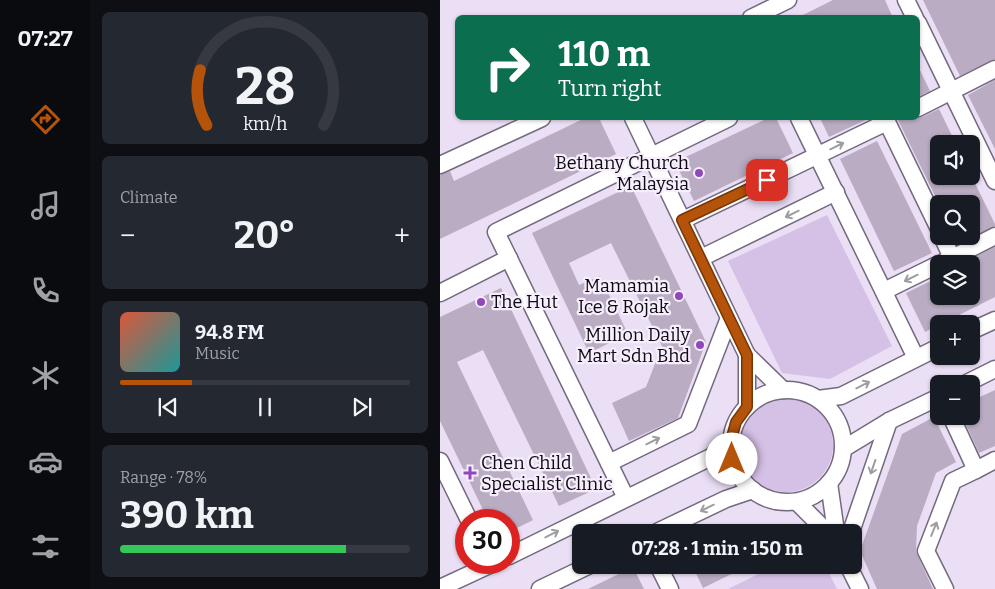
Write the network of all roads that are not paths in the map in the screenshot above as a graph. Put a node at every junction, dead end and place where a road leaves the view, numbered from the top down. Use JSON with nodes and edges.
{"nodes":[{"id":1,"x":788,"y":0,"type":"edge"},
{"id":2,"x":906,"y":0,"type":"edge"},
{"id":3,"x":758,"y":15,"type":"edge"},
{"id":4,"x":913,"y":15,"type":"edge"},
{"id":5,"x":920,"y":29,"type":"edge"},
{"id":6,"x":995,"y":69,"type":"edge"},
{"id":7,"x":951,"y":91,"type":"junction"},
{"id":8,"x":920,"y":107,"type":"edge"},
{"id":9,"x":538,"y":120,"type":"edge"},
{"id":10,"x":634,"y":120,"type":"edge"},
{"id":11,"x":725,"y":120,"type":"edge"},
{"id":12,"x":800,"y":120,"type":"edge"},
{"id":13,"x":892,"y":120,"type":"edge"},
{"id":14,"x":651,"y":155,"type":"junction"},
{"id":15,"x":818,"y":156,"type":"junction"},
{"id":16,"x":440,"y":165,"type":"edge"},
{"id":17,"x":995,"y":181,"type":"edge"},
{"id":18,"x":836,"y":192,"type":"junction"},
{"id":19,"x":930,"y":208,"type":"edge"},
{"id":20,"x":682,"y":220,"type":"junction"},
{"id":21,"x":995,"y":236,"type":"edge"},
{"id":22,"x":958,"y":255,"type":"edge"},
{"id":23,"x":509,"y":258,"type":"junction"},
{"id":24,"x":701,"y":258,"type":"junction"},
{"id":25,"x":930,"y":269,"type":"edge"},
{"id":26,"x":442,"y":288,"type":"edge"},
{"id":27,"x":884,"y":291,"type":"junction"},
{"id":28,"x":729,"y":318,"type":"junction"},
{"id":29,"x":995,"y":320,"type":"edge"},
{"id":30,"x":980,"y":327,"type":"edge"},
{"id":31,"x":930,"y":351,"type":"edge"},
{"id":32,"x":747,"y":355,"type":"junction"},
{"id":33,"x":916,"y":358,"type":"junction"},
{"id":34,"x":995,"y":369,"type":"edge"},
{"id":35,"x":980,"y":377,"type":"edge"},
{"id":36,"x":783,"y":390,"type":"junction"},
{"id":37,"x":818,"y":399,"type":"junction"},
{"id":38,"x":930,"y":401,"type":"edge"},
{"id":39,"x":747,"y":407,"type":"junction"},
{"id":40,"x":889,"y":421,"type":"junction"},
{"id":41,"x":955,"y":425,"type":"edge"},
{"id":42,"x":731,"y":440,"type":"junction"},
{"id":43,"x":843,"y":449,"type":"junction"},
{"id":44,"x":995,"y":460,"type":"edge"},
{"id":45,"x":440,"y":461,"type":"edge"},
{"id":46,"x":609,"y":463,"type":"junction"},
{"id":47,"x":976,"y":470,"type":"junction"},
{"id":48,"x":829,"y":483,"type":"junction"},
{"id":49,"x":752,"y":490,"type":"junction"},
{"id":50,"x":626,"y":498,"type":"junction"},
{"id":51,"x":797,"y":502,"type":"junction"},
{"id":52,"x":464,"y":509,"type":"edge"},
{"id":53,"x":674,"y":524,"type":"edge"},
{"id":54,"x":819,"y":524,"type":"edge"},
{"id":55,"x":835,"y":524,"type":"edge"},
{"id":56,"x":854,"y":524,"type":"edge"},
{"id":57,"x":520,"y":551,"type":"edge"},
{"id":58,"x":469,"y":574,"type":"edge"},
{"id":59,"x":572,"y":574,"type":"edge"},
{"id":60,"x":662,"y":574,"type":"edge"},
{"id":61,"x":852,"y":574,"type":"edge"},
{"id":62,"x":440,"y":588,"type":"edge"},
{"id":63,"x":540,"y":589,"type":"edge"},
{"id":64,"x":670,"y":589,"type":"edge"},
{"id":65,"x":860,"y":589,"type":"edge"},
{"id":66,"x":945,"y":589,"type":"edge"}],
"edges":[{"from":1,"to":3,"type":"street"},
{"from":2,"to":4,"type":"street"},
{"from":5,"to":7,"type":"street"},
{"from":6,"to":7,"type":"street"},
{"from":7,"to":8,"type":"street"},
{"from":7,"to":17,"type":"street"},
{"from":9,"to":16,"type":"street"},
{"from":10,"to":14,"type":"street"},
{"from":11,"to":14,"type":"street"},
{"from":12,"to":15,"type":"street"},
{"from":15,"to":13,"type":"street","one_way":true},
{"from":13,"to":19,"type":"street"},
{"from":14,"to":20,"type":"street"},
{"from":14,"to":23,"type":"street"},
{"from":15,"to":18,"type":"street"},
{"from":15,"to":20,"type":"street"},
{"from":18,"to":24,"type":"street","one_way":true},
{"from":18,"to":27,"type":"street"},
{"from":20,"to":24,"type":"street"},
{"from":21,"to":22,"type":"street"},
{"from":23,"to":26,"type":"street"},
{"from":23,"to":46,"type":"street"},
{"from":24,"to":28,"type":"street"},
{"from":25,"to":27,"type":"street","one_way":true},
{"from":27,"to":33,"type":"street"},
{"from":28,"to":32,"type":"street"},
{"from":46,"to":28,"type":"street","one_way":true},
{"from":29,"to":30,"type":"street"},
{"from":31,"to":33,"type":"street"},
{"from":32,"to":36,"type":"street"},
{"from":32,"to":39,"type":"street"},
{"from":37,"to":33,"type":"street","one_way":true},
{"from":34,"to":35,"type":"street"},
{"from":36,"to":37,"type":"street"},
{"from":36,"to":39,"type":"street"},
{"from":37,"to":43,"type":"street"},
{"from":38,"to":40,"type":"street"},
{"from":39,"to":42,"type":"street"},
{"from":40,"to":43,"type":"street"},
{"from":40,"to":56,"type":"street","one_way":true},
{"from":41,"to":47,"type":"street"},
{"from":42,"to":49,"type":"street"},
{"from":42,"to":50,"type":"street"},
{"from":43,"to":48,"type":"street"},
{"from":44,"to":47,"type":"street"},
{"from":45,"to":52,"type":"street"},
{"from":46,"to":50,"type":"street"},
{"from":66,"to":47,"type":"street","one_way":true},
{"from":48,"to":51,"type":"street"},
{"from":48,"to":55,"type":"street"},
{"from":49,"to":51,"type":"street"},
{"from":49,"to":53,"type":"street","one_way":true},
{"from":57,"to":50,"type":"street","one_way":true},
{"from":51,"to":54,"type":"street"},
{"from":58,"to":62,"type":"street"},
{"from":59,"to":63,"type":"street"},
{"from":60,"to":64,"type":"street"},
{"from":61,"to":65,"type":"street"}]}
